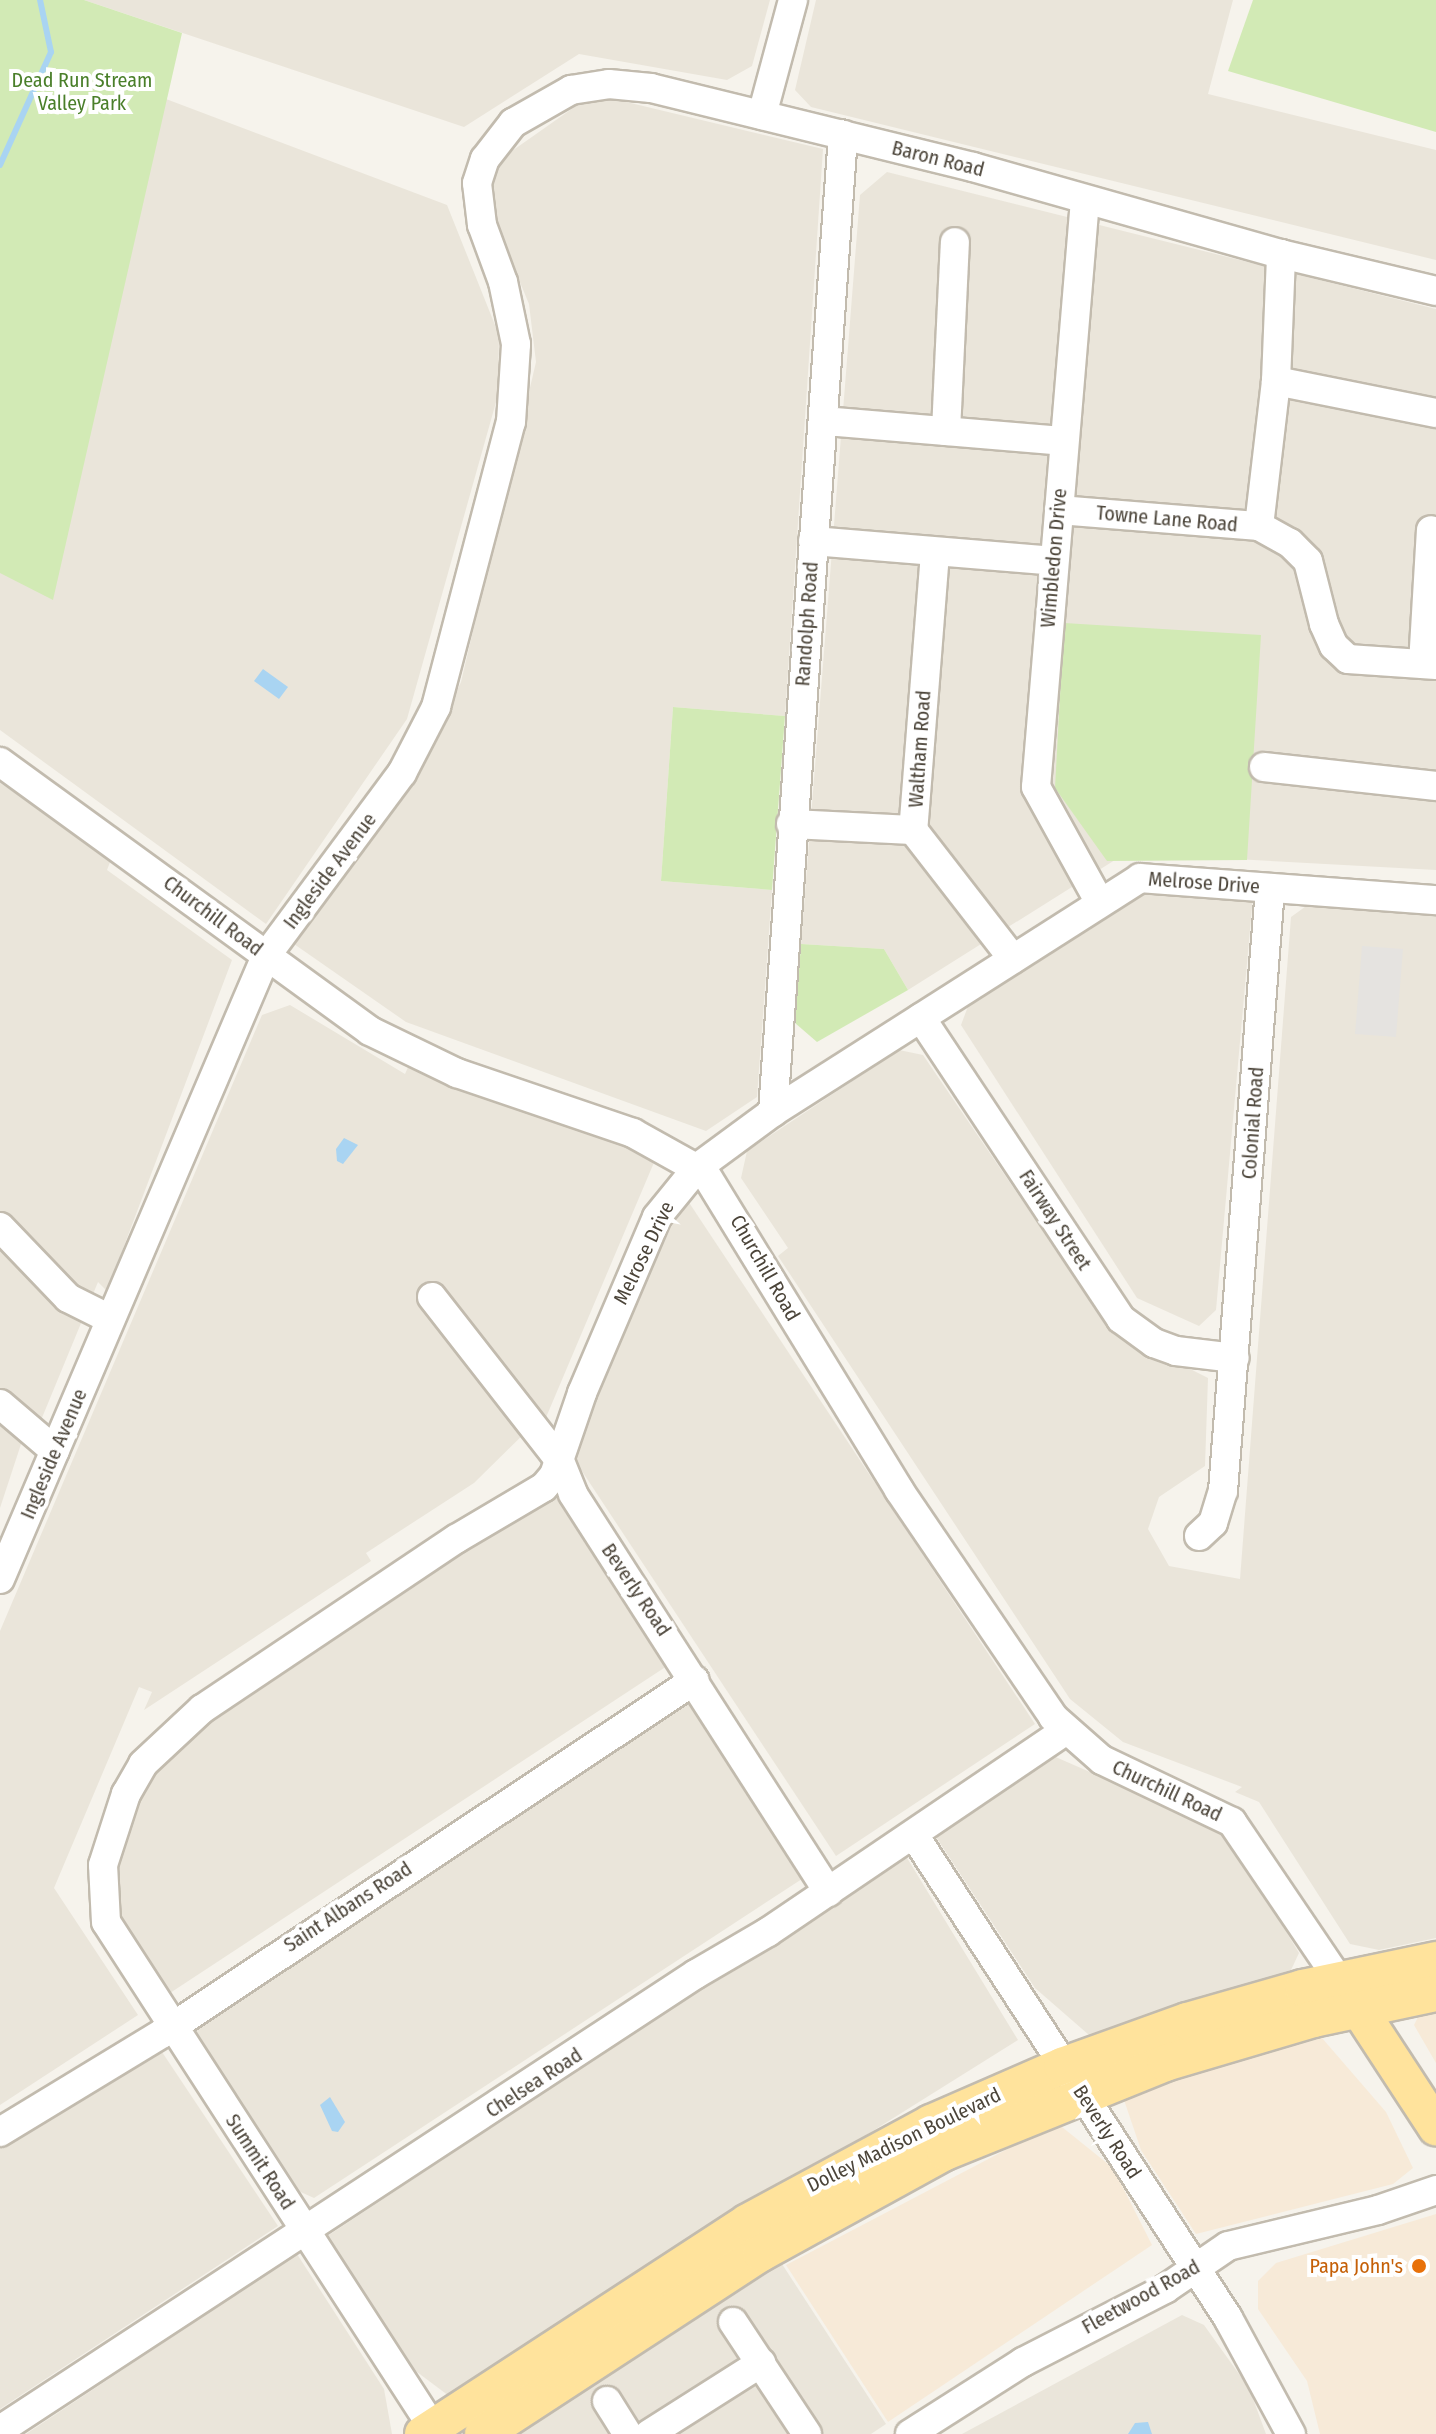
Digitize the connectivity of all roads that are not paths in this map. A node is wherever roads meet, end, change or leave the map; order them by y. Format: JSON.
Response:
{"nodes":[{"id":1,"x":793,"y":0,"type":"edge"},
{"id":2,"x":762,"y":115,"type":"junction"},
{"id":3,"x":843,"y":135,"type":"junction"},
{"id":4,"x":477,"y":183,"type":"joint"},
{"id":5,"x":1085,"y":200,"type":"junction"},
{"id":6,"x":955,"y":242,"type":"dead end"},
{"id":7,"x":1281,"y":254,"type":"junction"},
{"id":8,"x":1436,"y":291,"type":"edge"},
{"id":9,"x":1276,"y":381,"type":"junction"},
{"id":10,"x":1436,"y":413,"type":"edge"},
{"id":11,"x":825,"y":421,"type":"junction"},
{"id":12,"x":946,"y":431,"type":"junction"},
{"id":13,"x":1063,"y":441,"type":"junction"},
{"id":14,"x":1059,"y":510,"type":"junction"},
{"id":15,"x":1259,"y":526,"type":"junction"},
{"id":16,"x":1431,"y":530,"type":"dead end"},
{"id":17,"x":813,"y":541,"type":"junction"},
{"id":18,"x":935,"y":553,"type":"junction"},
{"id":19,"x":1054,"y":561,"type":"junction"},
{"id":20,"x":1429,"y":665,"type":"edge"},
{"id":21,"x":0,"y":762,"type":"edge"},
{"id":22,"x":1264,"y":767,"type":"dead end"},
{"id":23,"x":1436,"y":786,"type":"edge"},
{"id":24,"x":791,"y":824,"type":"junction"},
{"id":25,"x":913,"y":830,"type":"junction"},
{"id":26,"x":1270,"y":888,"type":"junction"},
{"id":27,"x":1436,"y":900,"type":"edge"},
{"id":28,"x":1099,"y":901,"type":"junction"},
{"id":29,"x":266,"y":956,"type":"junction"},
{"id":30,"x":1013,"y":959,"type":"junction"},
{"id":31,"x":921,"y":1018,"type":"junction"},
{"id":32,"x":773,"y":1112,"type":"junction"},
{"id":33,"x":697,"y":1168,"type":"junction"},
{"id":34,"x":0,"y":1227,"type":"edge"},
{"id":35,"x":432,"y":1297,"type":"dead end"},
{"id":36,"x":110,"y":1319,"type":"junction"},
{"id":37,"x":1235,"y":1358,"type":"junction"},
{"id":38,"x":0,"y":1404,"type":"edge"},
{"id":39,"x":55,"y":1451,"type":"junction"},
{"id":40,"x":560,"y":1461,"type":"junction"},
{"id":41,"x":1199,"y":1536,"type":"dead end"},
{"id":42,"x":0,"y":1579,"type":"edge"},
{"id":43,"x":695,"y":1680,"type":"junction"},
{"id":44,"x":1065,"y":1731,"type":"junction"},
{"id":45,"x":914,"y":1835,"type":"junction"},
{"id":46,"x":100,"y":1890,"type":"joint"},
{"id":47,"x":829,"y":1892,"type":"junction"},
{"id":48,"x":1436,"y":1960,"type":"edge"},
{"id":49,"x":1436,"y":1993,"type":"edge"},
{"id":50,"x":1350,"y":1994,"type":"junction"},
{"id":51,"x":170,"y":2024,"type":"junction"},
{"id":52,"x":1072,"y":2080,"type":"junction"},
{"id":53,"x":1436,"y":2127,"type":"edge"},
{"id":54,"x":0,"y":2132,"type":"edge"},
{"id":55,"x":1436,"y":2190,"type":"edge"},
{"id":56,"x":304,"y":2230,"type":"junction"},
{"id":57,"x":1196,"y":2268,"type":"junction"},
{"id":58,"x":733,"y":2322,"type":"dead end"},
{"id":59,"x":761,"y":2363,"type":"junction"},
{"id":60,"x":607,"y":2401,"type":"dead end"},
{"id":61,"x":0,"y":2430,"type":"edge"},
{"id":62,"x":428,"y":2431,"type":"edge"},
{"id":63,"x":483,"y":2434,"type":"edge"},
{"id":64,"x":628,"y":2434,"type":"edge"},
{"id":65,"x":649,"y":2434,"type":"edge"},
{"id":66,"x":807,"y":2434,"type":"edge"},
{"id":67,"x":910,"y":2434,"type":"edge"},
{"id":68,"x":1291,"y":2434,"type":"edge"}],
"edges":[{"from":1,"to":2,"type":"street"},
{"from":2,"to":3,"type":"street","name":"Baron Road"},
{"from":2,"to":4,"type":"street","name":"Baron Road"},
{"from":3,"to":5,"type":"street","name":"Baron Road"},
{"from":3,"to":11,"type":"street","name":"Randolph Road"},
{"from":4,"to":29,"type":"street","name":"Ingleside Avenue"},
{"from":5,"to":7,"type":"street","name":"Baron Road"},
{"from":5,"to":13,"type":"street","name":"Wimbledon Drive"},
{"from":6,"to":12,"type":"street"},
{"from":7,"to":8,"type":"street","name":"Baron Road"},
{"from":7,"to":9,"type":"street"},
{"from":9,"to":10,"type":"street"},
{"from":9,"to":15,"type":"street"},
{"from":11,"to":12,"type":"street"},
{"from":11,"to":17,"type":"street","name":"Randolph Road"},
{"from":12,"to":13,"type":"street"},
{"from":13,"to":14,"type":"street","name":"Wimbledon Drive"},
{"from":14,"to":15,"type":"street","name":"Towne Lane Road"},
{"from":14,"to":19,"type":"street","name":"Wimbledon Drive"},
{"from":15,"to":20,"type":"street","name":"Towne Lane Road"},
{"from":16,"to":20,"type":"street"},
{"from":17,"to":18,"type":"street"},
{"from":17,"to":24,"type":"street","name":"Randolph Road"},
{"from":18,"to":19,"type":"street"},
{"from":18,"to":25,"type":"street","name":"Waltham Road"},
{"from":19,"to":28,"type":"street","name":"Wimbledon Drive"},
{"from":21,"to":29,"type":"street","name":"Churchill Road"},
{"from":22,"to":23,"type":"street"},
{"from":24,"to":25,"type":"street"},
{"from":24,"to":32,"type":"street","name":"Randolph Road"},
{"from":25,"to":30,"type":"street","name":"Waltham Road"},
{"from":26,"to":27,"type":"street","name":"Melrose Drive"},
{"from":26,"to":28,"type":"street","name":"Melrose Drive"},
{"from":26,"to":37,"type":"street","name":"Colonial Road"},
{"from":28,"to":30,"type":"street","name":"Melrose Drive"},
{"from":29,"to":33,"type":"street","name":"Churchill Road"},
{"from":29,"to":36,"type":"street","name":"Ingleside Avenue"},
{"from":30,"to":31,"type":"street","name":"Melrose Drive"},
{"from":31,"to":32,"type":"street","name":"Melrose Drive"},
{"from":31,"to":37,"type":"street","name":"Fairway Street"},
{"from":32,"to":33,"type":"street","name":"Melrose Drive"},
{"from":33,"to":40,"type":"street","name":"Melrose Drive"},
{"from":33,"to":44,"type":"street","name":"Churchill Road"},
{"from":34,"to":36,"type":"street"},
{"from":35,"to":40,"type":"street","name":"Beverly Road"},
{"from":36,"to":39,"type":"street","name":"Ingleside Avenue"},
{"from":37,"to":41,"type":"street","name":"Colonial Road"},
{"from":38,"to":39,"type":"street"},
{"from":39,"to":42,"type":"street","name":"Ingleside Avenue"},
{"from":40,"to":43,"type":"street","name":"Beverly Road"},
{"from":40,"to":46,"type":"street","name":"Melrose Drive"},
{"from":43,"to":47,"type":"street","name":"Beverly Road"},
{"from":43,"to":51,"type":"street","name":"Saint Albans Road"},
{"from":44,"to":45,"type":"street","name":"Chelsea Road"},
{"from":44,"to":50,"type":"street","name":"Churchill Road"},
{"from":45,"to":47,"type":"street","name":"Chelsea Road"},
{"from":45,"to":52,"type":"street","name":"Beverly Road"},
{"from":46,"to":51,"type":"street","name":"Summit Road"},
{"from":47,"to":56,"type":"street","name":"Chelsea Road"},
{"from":48,"to":50,"type":"main road","name":"Dolley Madison Boulevard"},
{"from":49,"to":50,"type":"main road","name":"Dolley Madison Boulevard"},
{"from":50,"to":52,"type":"main road","name":"Dolley Madison Boulevard"},
{"from":50,"to":53,"type":"main road"},
{"from":51,"to":54,"type":"street","name":"Saint Albans Road"},
{"from":51,"to":56,"type":"street","name":"Summit Road"},
{"from":52,"to":57,"type":"street","name":"Beverly Road"},
{"from":52,"to":62,"type":"main road","name":"Dolley Madison Boulevard"},
{"from":52,"to":63,"type":"main road","name":"Dolley Madison Boulevard"},
{"from":55,"to":57,"type":"street","name":"Fleetwood Road"},
{"from":56,"to":61,"type":"street","name":"Chelsea Road"},
{"from":56,"to":62,"type":"street","name":"Summit Road"},
{"from":57,"to":67,"type":"street","name":"Fleetwood Road"},
{"from":57,"to":68,"type":"street","name":"Beverly Road"},
{"from":58,"to":59,"type":"street"},
{"from":59,"to":65,"type":"street"},
{"from":59,"to":66,"type":"street"},
{"from":60,"to":64,"type":"street"}]}
